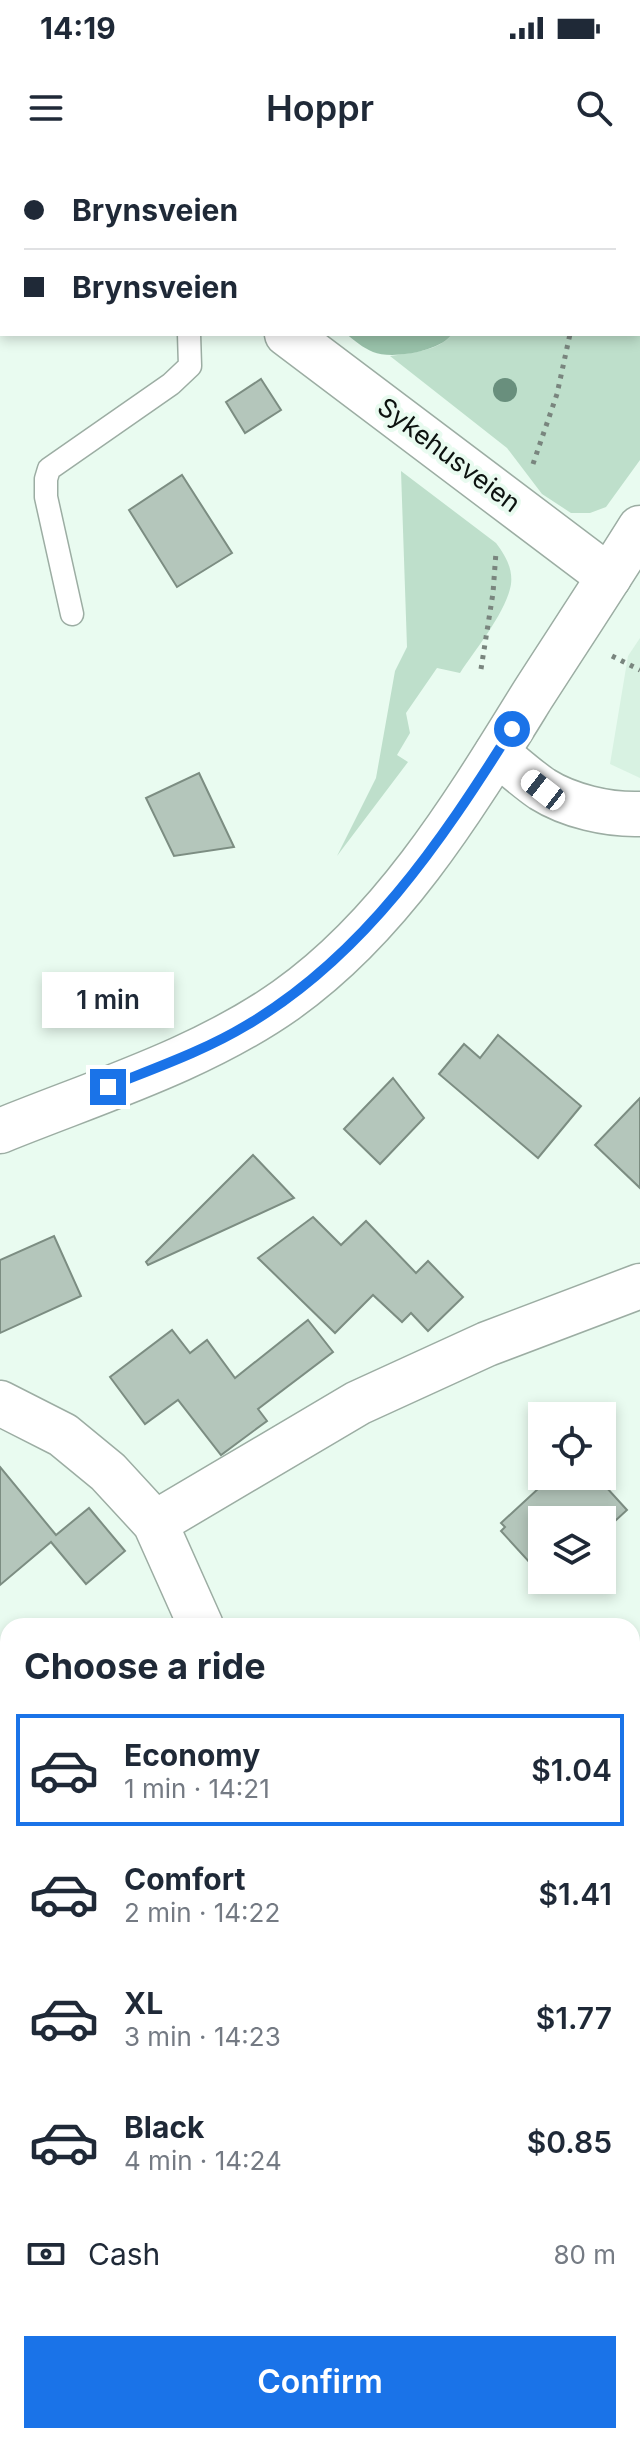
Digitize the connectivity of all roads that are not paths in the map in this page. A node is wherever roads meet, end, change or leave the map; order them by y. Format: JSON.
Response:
{"nodes":[{"id":1,"x":189,"y":336,"type":"edge"},
{"id":2,"x":290,"y":336,"type":"edge"},
{"id":3,"x":640,"y":528,"type":"edge"},
{"id":4,"x":609,"y":577,"type":"junction"},
{"id":5,"x":72,"y":614,"type":"dead end"},
{"id":6,"x":497,"y":753,"type":"junction"},
{"id":7,"x":640,"y":814,"type":"edge"},
{"id":8,"x":0,"y":1131,"type":"edge"},
{"id":9,"x":640,"y":1286,"type":"edge"},
{"id":10,"x":0,"y":1403,"type":"edge"},
{"id":11,"x":155,"y":1523,"type":"junction"},
{"id":12,"x":197,"y":1618,"type":"edge"}],
"edges":[{"from":1,"to":5,"type":"lane"},
{"from":2,"to":4,"type":"street","name":"Sykehusveien"},
{"from":3,"to":4,"type":"street"},
{"from":4,"to":6,"type":"street"},
{"from":6,"to":7,"type":"street"},
{"from":6,"to":8,"type":"street"},
{"from":9,"to":11,"type":"street"},
{"from":10,"to":11,"type":"street"},
{"from":11,"to":12,"type":"street"}]}
